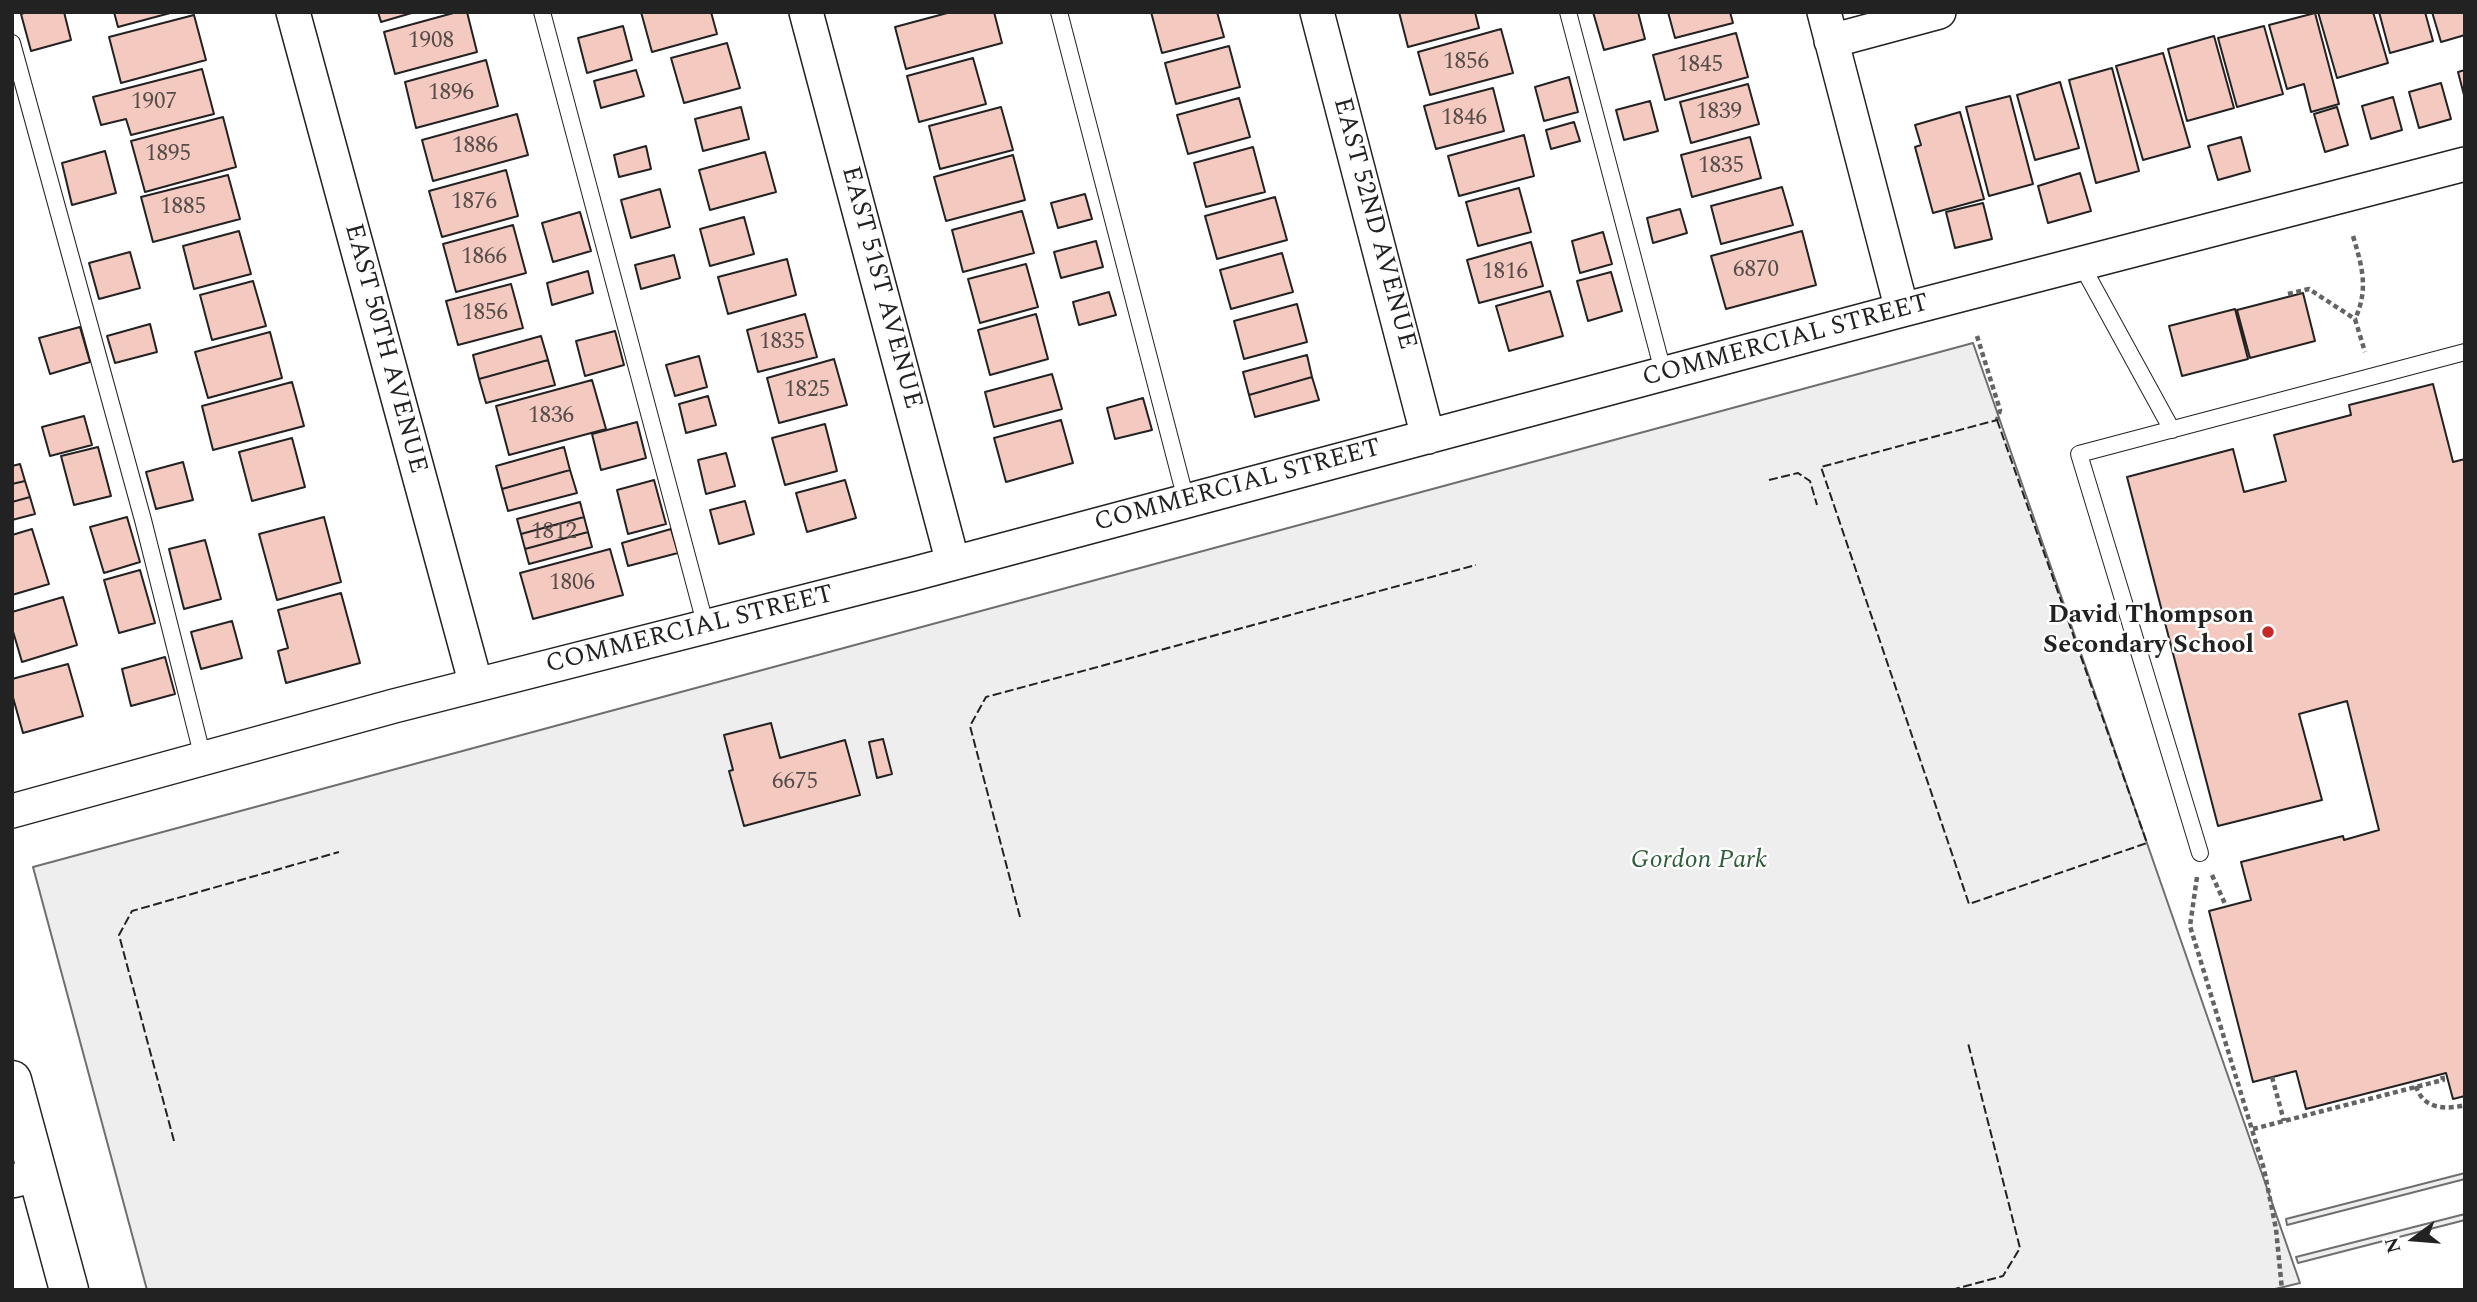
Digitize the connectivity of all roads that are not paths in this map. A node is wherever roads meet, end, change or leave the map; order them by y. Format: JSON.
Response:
{"nodes":[{"id":1,"x":292,"y":12,"type":"edge"},
{"id":2,"x":542,"y":12,"type":"edge"},
{"id":3,"x":806,"y":12,"type":"edge"},
{"id":4,"x":1059,"y":12,"type":"edge"},
{"id":5,"x":1317,"y":12,"type":"edge"},
{"id":6,"x":1568,"y":12,"type":"edge"},
{"id":7,"x":1939,"y":12,"type":"edge"},
{"id":8,"x":1827,"y":27,"type":"edge"},
{"id":9,"x":12,"y":43,"type":"edge"},
{"id":10,"x":2465,"y":164,"type":"edge"},
{"id":11,"x":2081,"y":264,"type":"junction"},
{"id":12,"x":1902,"y":310,"type":"junction"},
{"id":13,"x":2465,"y":352,"type":"edge"},
{"id":14,"x":1664,"y":374,"type":"junction"},
{"id":15,"x":2172,"y":429,"type":"junction"},
{"id":16,"x":1428,"y":437,"type":"junction"},
{"id":17,"x":1186,"y":500,"type":"junction"},
{"id":18,"x":953,"y":563,"type":"junction"},
{"id":19,"x":706,"y":627,"type":"junction"},
{"id":20,"x":476,"y":685,"type":"junction"},
{"id":21,"x":203,"y":758,"type":"junction"},
{"id":22,"x":12,"y":811,"type":"edge"},
{"id":23,"x":2200,"y":853,"type":"road end"},
{"id":24,"x":12,"y":1080,"type":"edge"},
{"id":25,"x":25,"y":1178,"type":"edge"},
{"id":26,"x":69,"y":1290,"type":"edge"}],
"edges":[{"from":1,"to":20,"type":"street","name":"EAST 50TH AVENUE"},
{"from":2,"to":19,"type":"lane"},
{"from":3,"to":18,"type":"street","name":"EAST 51ST AVENUE"},
{"from":4,"to":17,"type":"lane"},
{"from":5,"to":16,"type":"street","name":"EAST 52ND AVENUE"},
{"from":6,"to":14,"type":"lane"},
{"from":7,"to":8,"type":"street"},
{"from":8,"to":12,"type":"street"},
{"from":9,"to":21,"type":"lane"},
{"from":10,"to":11,"type":"street","name":"COMMERCIAL STREET"},
{"from":11,"to":12,"type":"street","name":"COMMERCIAL STREET"},
{"from":11,"to":15,"type":"lane"},
{"from":12,"to":14,"type":"street","name":"COMMERCIAL STREET"},
{"from":13,"to":15,"type":"lane"},
{"from":14,"to":16,"type":"street","name":"COMMERCIAL STREET"},
{"from":15,"to":23,"type":"lane"},
{"from":16,"to":17,"type":"street","name":"COMMERCIAL STREET"},
{"from":17,"to":18,"type":"street","name":"COMMERCIAL STREET"},
{"from":18,"to":19,"type":"street","name":"COMMERCIAL STREET"},
{"from":19,"to":20,"type":"street","name":"COMMERCIAL STREET"},
{"from":20,"to":21,"type":"street","name":"COMMERCIAL STREET"},
{"from":21,"to":22,"type":"street","name":"COMMERCIAL STREET"},
{"from":24,"to":25,"type":"street"},
{"from":25,"to":26,"type":"street"}]}
